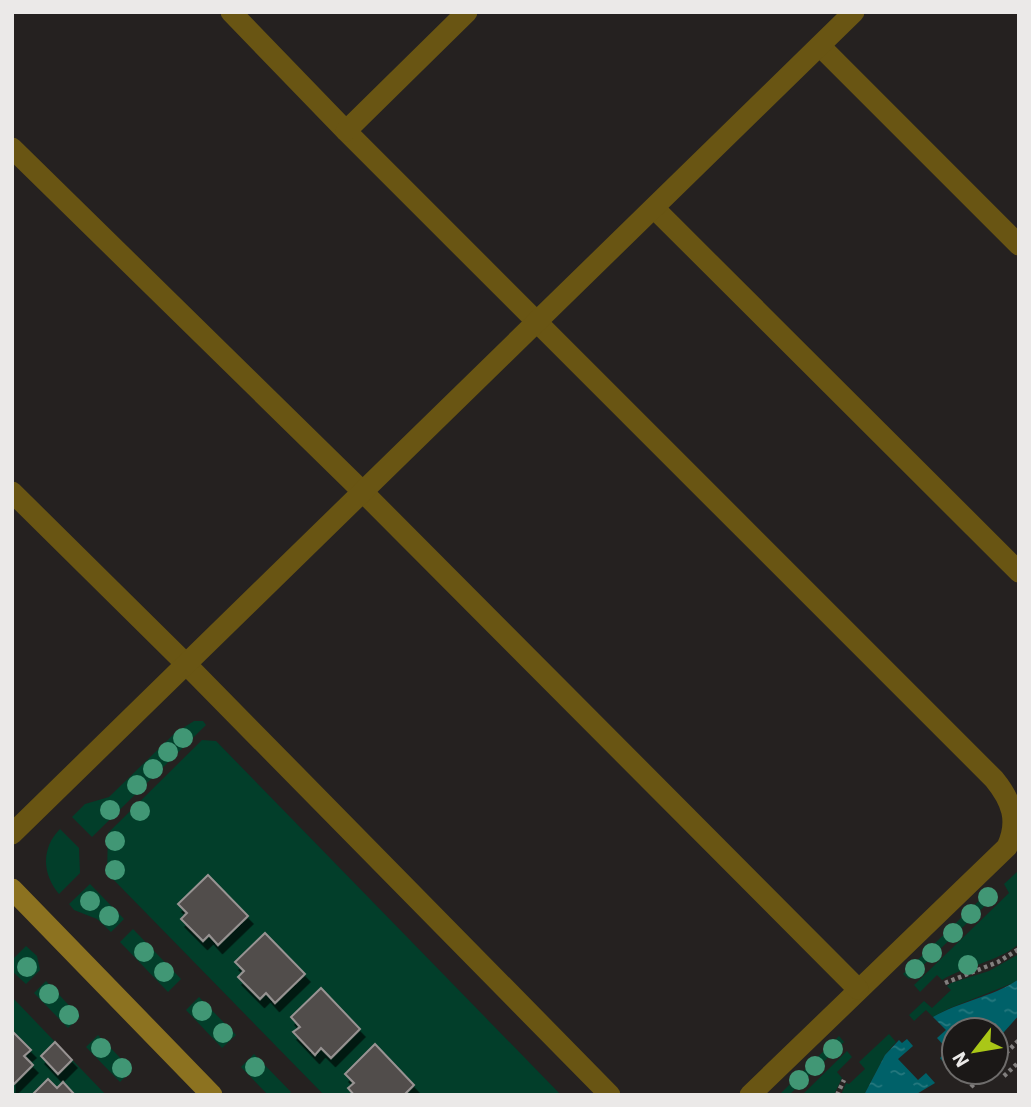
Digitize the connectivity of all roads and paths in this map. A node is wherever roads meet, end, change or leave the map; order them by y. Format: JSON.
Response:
{"nodes":[{"id":1,"x":231,"y":12,"type":"edge"},
{"id":2,"x":467,"y":12,"type":"edge"},
{"id":3,"x":854,"y":12,"type":"edge"},
{"id":4,"x":820,"y":46,"type":"junction"},
{"id":5,"x":346,"y":131,"type":"junction"},
{"id":6,"x":12,"y":148,"type":"edge"},
{"id":7,"x":654,"y":208,"type":"junction"},
{"id":8,"x":1019,"y":245,"type":"edge"},
{"id":9,"x":537,"y":321,"type":"junction"},
{"id":10,"x":12,"y":492,"type":"edge"},
{"id":11,"x":363,"y":492,"type":"junction"},
{"id":12,"x":1019,"y":572,"type":"edge"},
{"id":13,"x":186,"y":664,"type":"junction"},
{"id":14,"x":12,"y":834,"type":"edge"},
{"id":15,"x":12,"y":889,"type":"edge"},
{"id":16,"x":1019,"y":948,"type":"edge"},
{"id":17,"x":945,"y":983,"type":"dead end"},
{"id":18,"x":858,"y":989,"type":"junction"},
{"id":19,"x":844,"y":1080,"type":"dead end"},
{"id":20,"x":212,"y":1095,"type":"edge"},
{"id":21,"x":610,"y":1095,"type":"edge"},
{"id":22,"x":750,"y":1095,"type":"edge"},
{"id":23,"x":838,"y":1095,"type":"edge"}],
"edges":[{"from":1,"to":5,"type":"street"},
{"from":2,"to":5,"type":"street"},
{"from":3,"to":4,"type":"street"},
{"from":4,"to":7,"type":"street"},
{"from":4,"to":8,"type":"street"},
{"from":5,"to":9,"type":"street"},
{"from":6,"to":11,"type":"street"},
{"from":7,"to":9,"type":"street"},
{"from":7,"to":12,"type":"street"},
{"from":9,"to":11,"type":"street"},
{"from":9,"to":18,"type":"street"},
{"from":10,"to":13,"type":"street"},
{"from":11,"to":13,"type":"street"},
{"from":11,"to":18,"type":"street"},
{"from":13,"to":14,"type":"street"},
{"from":13,"to":21,"type":"street"},
{"from":15,"to":20,"type":"street"},
{"from":16,"to":17,"type":"path"},
{"from":18,"to":22,"type":"street"},
{"from":19,"to":23,"type":"path"}]}
